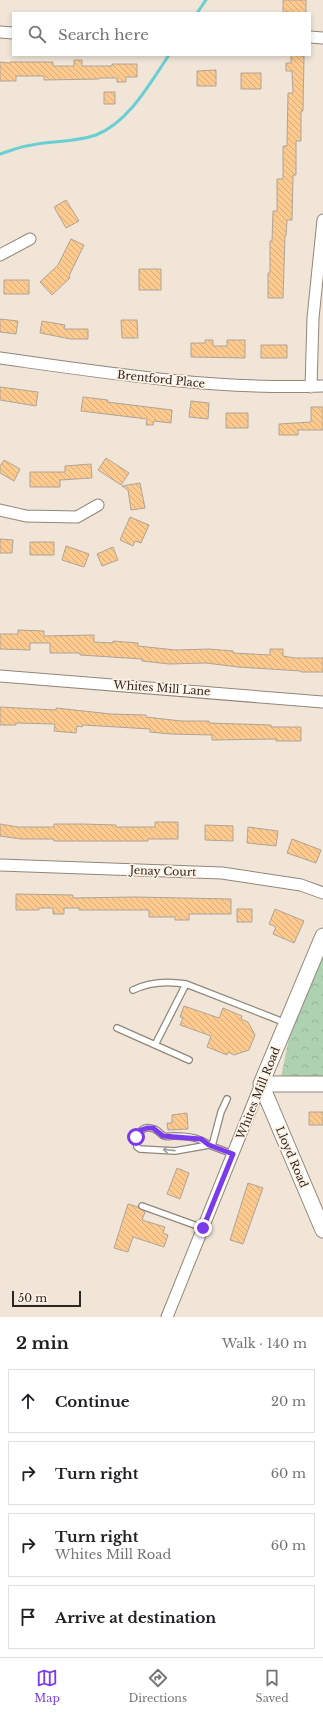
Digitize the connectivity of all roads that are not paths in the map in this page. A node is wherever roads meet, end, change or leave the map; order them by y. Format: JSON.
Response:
{"nodes":[{"id":1,"x":0,"y":32,"type":"edge"},
{"id":2,"x":12,"y":33,"type":"edge"},
{"id":3,"x":311,"y":37,"type":"edge"},
{"id":4,"x":323,"y":38,"type":"edge"},
{"id":5,"x":323,"y":220,"type":"edge"},
{"id":6,"x":30,"y":239,"type":"dead end"},
{"id":7,"x":0,"y":255,"type":"edge"},
{"id":8,"x":0,"y":358,"type":"edge"},
{"id":9,"x":323,"y":386,"type":"edge"},
{"id":10,"x":311,"y":387,"type":"junction"},
{"id":11,"x":98,"y":505,"type":"dead end"},
{"id":12,"x":0,"y":510,"type":"edge"},
{"id":13,"x":0,"y":676,"type":"edge"},
{"id":14,"x":323,"y":702,"type":"edge"},
{"id":15,"x":0,"y":866,"type":"edge"},
{"id":16,"x":323,"y":893,"type":"edge"},
{"id":17,"x":323,"y":936,"type":"edge"},
{"id":18,"x":186,"y":984,"type":"junction"},
{"id":19,"x":133,"y":990,"type":"dead end"},
{"id":20,"x":286,"y":1023,"type":"junction"},
{"id":21,"x":117,"y":1028,"type":"dead end"},
{"id":22,"x":155,"y":1045,"type":"junction"},
{"id":23,"x":189,"y":1060,"type":"dead end"},
{"id":24,"x":261,"y":1084,"type":"junction"},
{"id":25,"x":323,"y":1084,"type":"edge"},
{"id":26,"x":227,"y":1099,"type":"dead end"},
{"id":27,"x":211,"y":1146,"type":"junction"},
{"id":28,"x":233,"y":1154,"type":"junction"},
{"id":29,"x":142,"y":1206,"type":"dead end"},
{"id":30,"x":203,"y":1228,"type":"junction"},
{"id":31,"x":323,"y":1230,"type":"edge"},
{"id":32,"x":167,"y":1317,"type":"edge"}],
"edges":[{"from":1,"to":2,"type":"street"},
{"from":3,"to":4,"type":"street"},
{"from":5,"to":10,"type":"street"},
{"from":6,"to":7,"type":"street"},
{"from":8,"to":10,"type":"street","name":"Brentford Place"},
{"from":9,"to":10,"type":"street","name":"Brentford Place"},
{"from":11,"to":12,"type":"street"},
{"from":13,"to":14,"type":"street","name":"Whites Mill Lane"},
{"from":15,"to":16,"type":"street","name":"Jenay Court"},
{"from":17,"to":20,"type":"street","name":"Whites Mill Road"},
{"from":18,"to":19,"type":"lane"},
{"from":18,"to":20,"type":"lane"},
{"from":18,"to":22,"type":"lane"},
{"from":20,"to":24,"type":"street","name":"Whites Mill Road"},
{"from":21,"to":22,"type":"lane"},
{"from":22,"to":23,"type":"lane"},
{"from":24,"to":25,"type":"street"},
{"from":24,"to":28,"type":"street","name":"Whites Mill Road"},
{"from":24,"to":31,"type":"street","name":"Lloyd Road"},
{"from":26,"to":27,"type":"lane"},
{"from":27,"to":27,"type":"lane","one_way":true},
{"from":27,"to":28,"type":"lane"},
{"from":28,"to":30,"type":"street","name":"Whites Mill Road"},
{"from":29,"to":30,"type":"lane"},
{"from":30,"to":32,"type":"street","name":"Whites Mill Road"}]}
